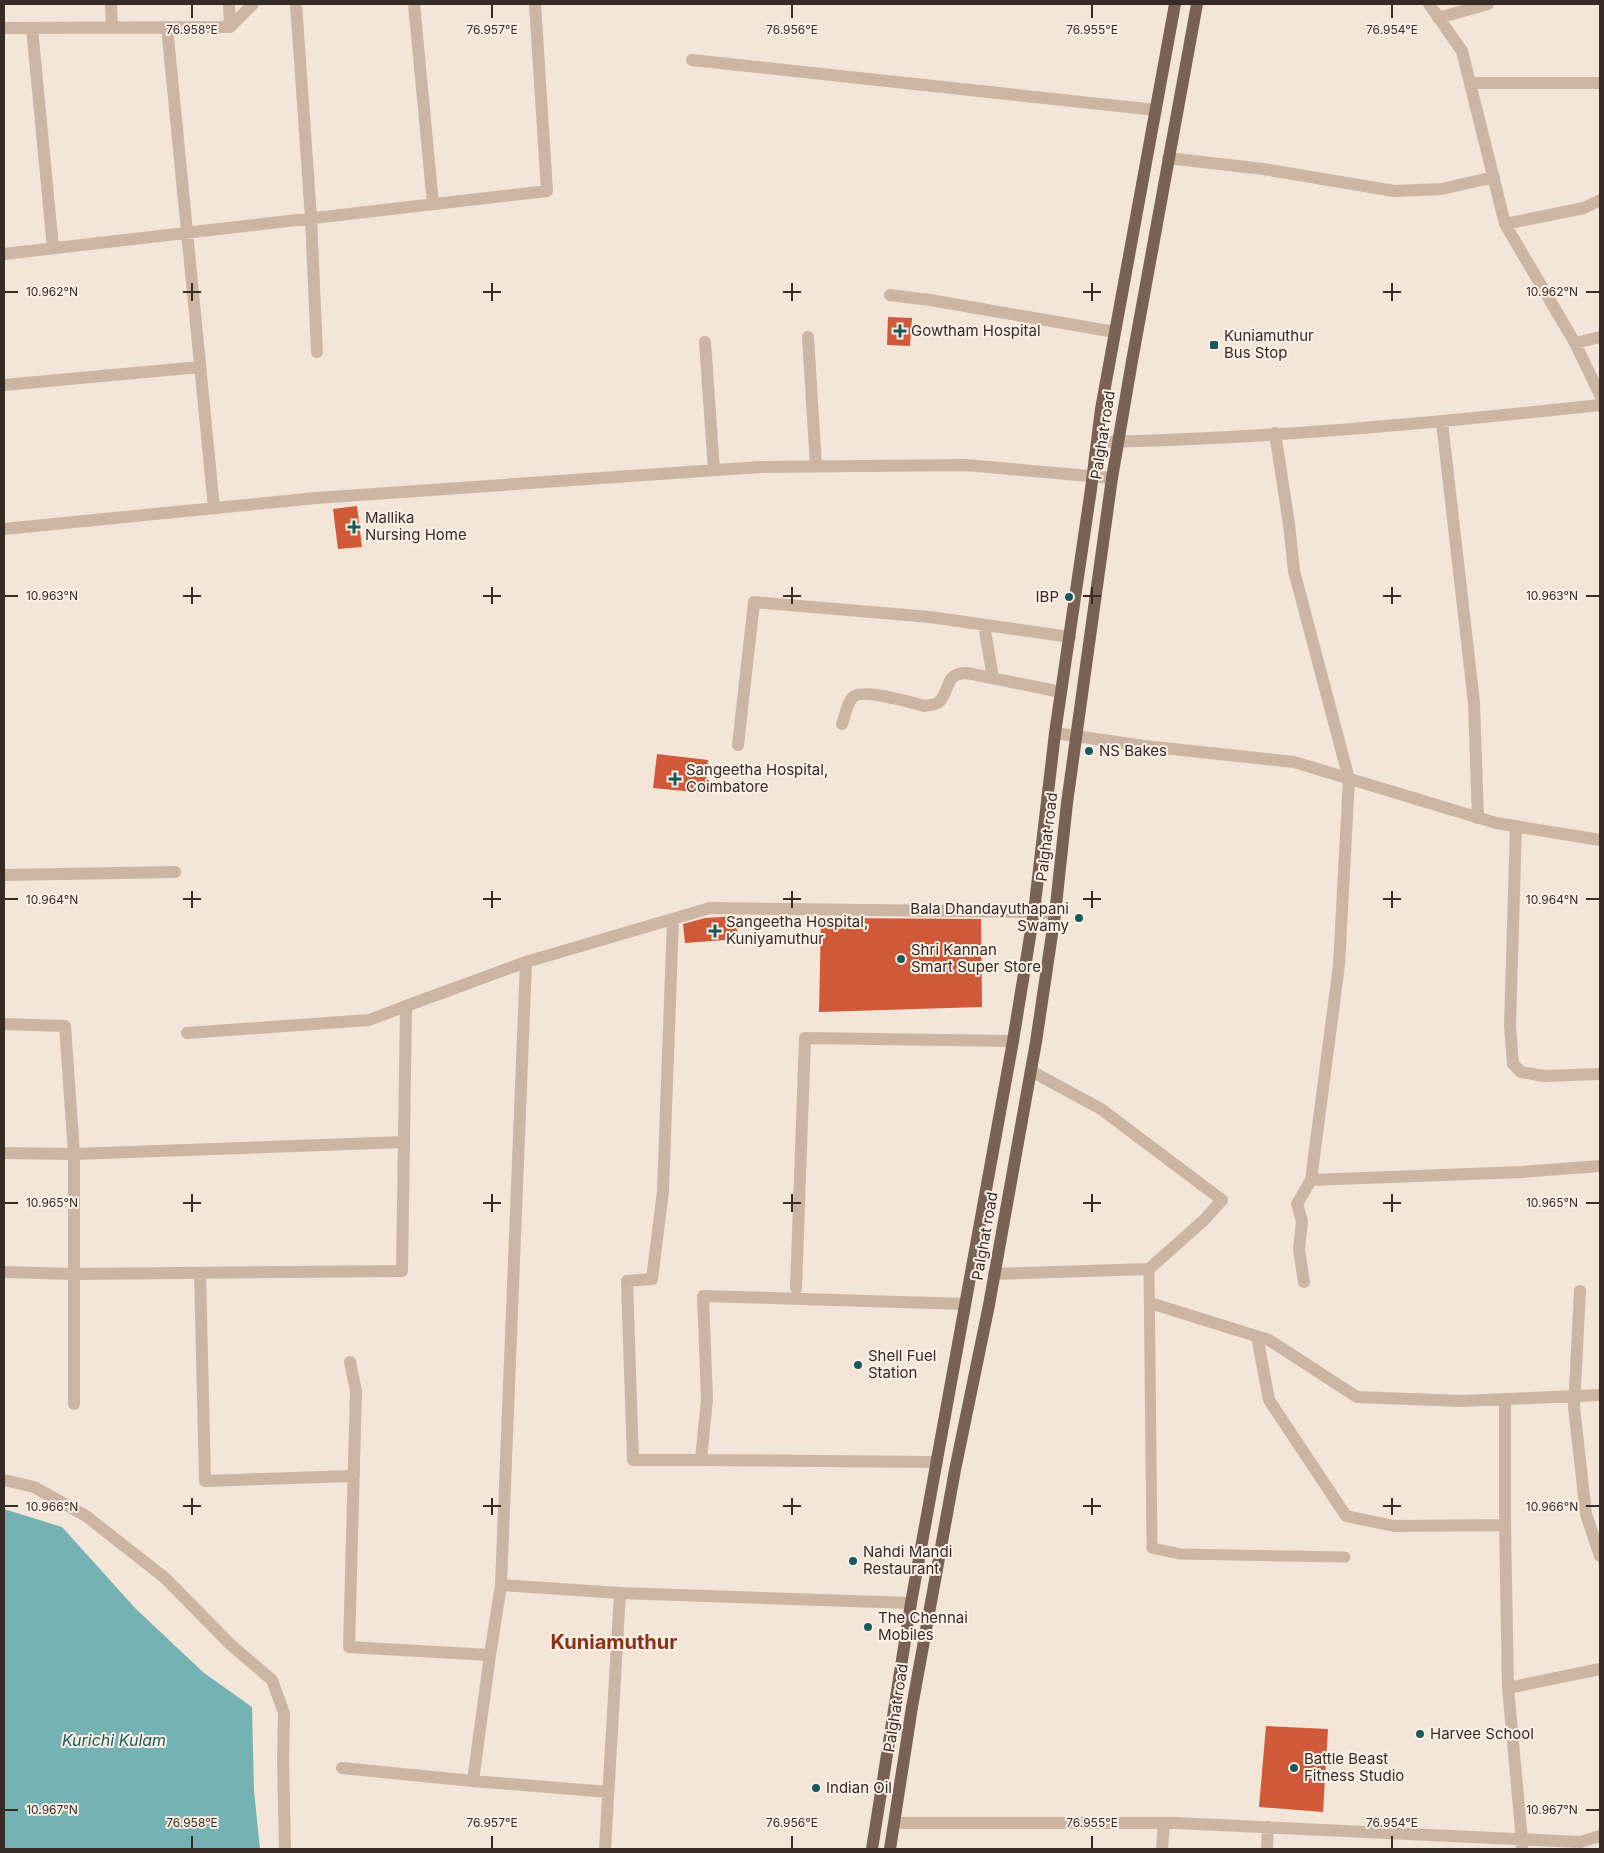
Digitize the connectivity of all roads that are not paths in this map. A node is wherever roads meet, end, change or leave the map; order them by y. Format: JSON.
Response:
{"nodes":[{"id":1,"x":111,"y":4,"type":"edge"},
{"id":2,"x":230,"y":4,"type":"edge"},
{"id":3,"x":253,"y":4,"type":"edge"},
{"id":4,"x":296,"y":4,"type":"edge"},
{"id":5,"x":414,"y":4,"type":"edge"},
{"id":6,"x":535,"y":4,"type":"edge"},
{"id":7,"x":1175,"y":4,"type":"edge"},
{"id":8,"x":1197,"y":4,"type":"edge"},
{"id":9,"x":1430,"y":4,"type":"edge"},
{"id":10,"x":1488,"y":4,"type":"edge"},
{"id":11,"x":1438,"y":18,"type":"junction"},
{"id":12,"x":112,"y":27,"type":"junction"},
{"id":13,"x":167,"y":27,"type":"junction"},
{"id":14,"x":230,"y":27,"type":"junction"},
{"id":15,"x":4,"y":28,"type":"edge"},
{"id":16,"x":32,"y":28,"type":"junction"},
{"id":17,"x":692,"y":60,"type":"dead end"},
{"id":18,"x":1470,"y":83,"type":"junction"},
{"id":19,"x":1600,"y":83,"type":"edge"},
{"id":20,"x":1156,"y":110,"type":"junction"},
{"id":21,"x":1168,"y":158,"type":"junction"},
{"id":22,"x":1494,"y":177,"type":"junction"},
{"id":23,"x":1600,"y":200,"type":"edge"},
{"id":24,"x":433,"y":204,"type":"junction"},
{"id":25,"x":310,"y":218,"type":"junction"},
{"id":26,"x":1505,"y":224,"type":"junction"},
{"id":27,"x":187,"y":233,"type":"junction"},
{"id":28,"x":52,"y":248,"type":"junction"},
{"id":29,"x":4,"y":254,"type":"edge"},
{"id":30,"x":890,"y":295,"type":"dead end"},
{"id":31,"x":1115,"y":332,"type":"junction"},
{"id":32,"x":808,"y":337,"type":"dead end"},
{"id":33,"x":1600,"y":337,"type":"edge"},
{"id":34,"x":705,"y":342,"type":"dead end"},
{"id":35,"x":1575,"y":342,"type":"junction"},
{"id":36,"x":317,"y":352,"type":"dead end"},
{"id":37,"x":200,"y":367,"type":"junction"},
{"id":38,"x":4,"y":385,"type":"edge"},
{"id":39,"x":1600,"y":394,"type":"edge"},
{"id":40,"x":1600,"y":405,"type":"edge"},
{"id":41,"x":1442,"y":422,"type":"junction"},
{"id":42,"x":1275,"y":433,"type":"junction"},
{"id":43,"x":1097,"y":442,"type":"junction"},
{"id":44,"x":1118,"y":442,"type":"junction"},
{"id":45,"x":816,"y":466,"type":"junction"},
{"id":46,"x":714,"y":470,"type":"junction"},
{"id":47,"x":1092,"y":476,"type":"junction"},
{"id":48,"x":1112,"y":478,"type":"junction"},
{"id":49,"x":214,"y":508,"type":"junction"},
{"id":50,"x":4,"y":529,"type":"edge"},
{"id":51,"x":984,"y":624,"type":"junction"},
{"id":52,"x":1070,"y":637,"type":"junction"},
{"id":53,"x":993,"y":678,"type":"junction"},
{"id":54,"x":1061,"y":692,"type":"junction"},
{"id":55,"x":842,"y":724,"type":"dead end"},
{"id":56,"x":1055,"y":733,"type":"junction"},
{"id":57,"x":1077,"y":737,"type":"junction"},
{"id":58,"x":738,"y":745,"type":"dead end"},
{"id":59,"x":1349,"y":779,"type":"junction"},
{"id":60,"x":1478,"y":818,"type":"junction"},
{"id":61,"x":1516,"y":826,"type":"junction"},
{"id":62,"x":1600,"y":840,"type":"edge"},
{"id":63,"x":175,"y":872,"type":"dead end"},
{"id":64,"x":4,"y":875,"type":"edge"},
{"id":65,"x":1034,"y":912,"type":"junction"},
{"id":66,"x":1055,"y":914,"type":"junction"},
{"id":67,"x":673,"y":919,"type":"junction"},
{"id":68,"x":526,"y":962,"type":"junction"},
{"id":69,"x":406,"y":1006,"type":"junction"},
{"id":70,"x":4,"y":1024,"type":"edge"},
{"id":71,"x":187,"y":1033,"type":"dead end"},
{"id":72,"x":1013,"y":1041,"type":"junction"},
{"id":73,"x":1031,"y":1071,"type":"junction"},
{"id":74,"x":1600,"y":1074,"type":"edge"},
{"id":75,"x":404,"y":1142,"type":"junction"},
{"id":76,"x":4,"y":1153,"type":"edge"},
{"id":77,"x":74,"y":1154,"type":"junction"},
{"id":78,"x":1600,"y":1166,"type":"edge"},
{"id":79,"x":1311,"y":1180,"type":"junction"},
{"id":80,"x":1149,"y":1269,"type":"junction"},
{"id":81,"x":4,"y":1272,"type":"edge"},
{"id":82,"x":200,"y":1273,"type":"junction"},
{"id":83,"x":74,"y":1274,"type":"junction"},
{"id":84,"x":994,"y":1274,"type":"junction"},
{"id":85,"x":1304,"y":1282,"type":"dead end"},
{"id":86,"x":796,"y":1288,"type":"dead end"},
{"id":87,"x":1580,"y":1291,"type":"dead end"},
{"id":88,"x":1150,"y":1303,"type":"junction"},
{"id":89,"x":965,"y":1304,"type":"junction"},
{"id":90,"x":1257,"y":1336,"type":"junction"},
{"id":91,"x":350,"y":1362,"type":"dead end"},
{"id":92,"x":1575,"y":1395,"type":"junction"},
{"id":93,"x":1600,"y":1395,"type":"edge"},
{"id":94,"x":1505,"y":1399,"type":"junction"},
{"id":95,"x":74,"y":1404,"type":"dead end"},
{"id":96,"x":701,"y":1460,"type":"junction"},
{"id":97,"x":937,"y":1462,"type":"junction"},
{"id":98,"x":354,"y":1476,"type":"junction"},
{"id":99,"x":4,"y":1480,"type":"edge"},
{"id":100,"x":1505,"y":1525,"type":"junction"},
{"id":101,"x":1345,"y":1556,"type":"dead end"},
{"id":102,"x":1600,"y":1556,"type":"edge"},
{"id":103,"x":501,"y":1585,"type":"junction"},
{"id":104,"x":620,"y":1593,"type":"junction"},
{"id":105,"x":911,"y":1603,"type":"junction"},
{"id":106,"x":490,"y":1655,"type":"junction"},
{"id":107,"x":1600,"y":1669,"type":"edge"},
{"id":108,"x":1508,"y":1688,"type":"junction"},
{"id":109,"x":342,"y":1768,"type":"dead end"},
{"id":110,"x":473,"y":1781,"type":"junction"},
{"id":111,"x":608,"y":1792,"type":"junction"},
{"id":112,"x":895,"y":1823,"type":"junction"},
{"id":113,"x":1164,"y":1823,"type":"junction"},
{"id":114,"x":1268,"y":1827,"type":"junction"},
{"id":115,"x":1600,"y":1836,"type":"edge"},
{"id":116,"x":1522,"y":1844,"type":"edge"},
{"id":117,"x":285,"y":1849,"type":"edge"},
{"id":118,"x":605,"y":1849,"type":"edge"},
{"id":119,"x":872,"y":1849,"type":"edge"},
{"id":120,"x":890,"y":1849,"type":"edge"},
{"id":121,"x":1162,"y":1849,"type":"edge"},
{"id":122,"x":1267,"y":1849,"type":"edge"}],
"edges":[{"from":1,"to":12,"type":"street"},
{"from":2,"to":14,"type":"street"},
{"from":3,"to":14,"type":"street"},
{"from":4,"to":25,"type":"street"},
{"from":5,"to":24,"type":"street"},
{"from":6,"to":24,"type":"street"},
{"from":7,"to":20,"type":"main road","name":"Palghat road"},
{"from":8,"to":21,"type":"main road","name":"Palghat road"},
{"from":9,"to":11,"type":"street"},
{"from":10,"to":11,"type":"street"},
{"from":11,"to":18,"type":"street"},
{"from":12,"to":13,"type":"street"},
{"from":12,"to":16,"type":"street"},
{"from":13,"to":14,"type":"street"},
{"from":13,"to":27,"type":"street"},
{"from":15,"to":16,"type":"street"},
{"from":16,"to":28,"type":"street"},
{"from":17,"to":20,"type":"street"},
{"from":18,"to":19,"type":"street"},
{"from":18,"to":22,"type":"street"},
{"from":20,"to":31,"type":"main road","name":"Palghat road"},
{"from":21,"to":22,"type":"street"},
{"from":21,"to":44,"type":"main road","name":"Palghat road"},
{"from":22,"to":26,"type":"street"},
{"from":23,"to":26,"type":"street"},
{"from":24,"to":25,"type":"street"},
{"from":25,"to":27,"type":"street"},
{"from":25,"to":36,"type":"street"},
{"from":26,"to":35,"type":"street"},
{"from":27,"to":28,"type":"street"},
{"from":27,"to":37,"type":"street"},
{"from":28,"to":29,"type":"street"},
{"from":30,"to":31,"type":"street"},
{"from":31,"to":43,"type":"main road","name":"Palghat road"},
{"from":32,"to":45,"type":"street"},
{"from":33,"to":35,"type":"street"},
{"from":34,"to":46,"type":"street"},
{"from":35,"to":39,"type":"street"},
{"from":37,"to":38,"type":"street"},
{"from":37,"to":49,"type":"street"},
{"from":40,"to":41,"type":"street"},
{"from":41,"to":42,"type":"street"},
{"from":41,"to":60,"type":"street"},
{"from":42,"to":44,"type":"street"},
{"from":42,"to":59,"type":"street"},
{"from":43,"to":44,"type":"street"},
{"from":43,"to":47,"type":"main road","name":"Palghat road"},
{"from":44,"to":48,"type":"main road","name":"Palghat road"},
{"from":45,"to":46,"type":"street"},
{"from":45,"to":47,"type":"street"},
{"from":46,"to":49,"type":"street"},
{"from":47,"to":48,"type":"street"},
{"from":47,"to":52,"type":"main road","name":"Palghat road"},
{"from":48,"to":57,"type":"main road","name":"Palghat road"},
{"from":49,"to":50,"type":"street"},
{"from":51,"to":52,"type":"street"},
{"from":51,"to":53,"type":"street"},
{"from":51,"to":58,"type":"street"},
{"from":52,"to":54,"type":"main road","name":"Palghat road"},
{"from":53,"to":54,"type":"street"},
{"from":53,"to":55,"type":"street"},
{"from":54,"to":56,"type":"main road","name":"Palghat road"},
{"from":56,"to":57,"type":"street"},
{"from":56,"to":65,"type":"main road","name":"Palghat road"},
{"from":57,"to":59,"type":"street"},
{"from":57,"to":66,"type":"main road","name":"Palghat road"},
{"from":59,"to":60,"type":"street"},
{"from":59,"to":79,"type":"street"},
{"from":60,"to":61,"type":"street"},
{"from":61,"to":62,"type":"street"},
{"from":61,"to":74,"type":"street"},
{"from":63,"to":64,"type":"street"},
{"from":65,"to":66,"type":"street"},
{"from":65,"to":67,"type":"street"},
{"from":65,"to":72,"type":"main road","name":"Palghat road"},
{"from":66,"to":73,"type":"main road","name":"Palghat road"},
{"from":67,"to":68,"type":"street"},
{"from":67,"to":96,"type":"street"},
{"from":68,"to":69,"type":"street"},
{"from":68,"to":103,"type":"street"},
{"from":69,"to":71,"type":"street"},
{"from":69,"to":75,"type":"street"},
{"from":70,"to":77,"type":"street"},
{"from":72,"to":86,"type":"street"},
{"from":72,"to":89,"type":"main road","name":"Palghat road"},
{"from":73,"to":80,"type":"street"},
{"from":73,"to":84,"type":"main road","name":"Palghat road"},
{"from":75,"to":77,"type":"street"},
{"from":75,"to":82,"type":"street"},
{"from":76,"to":77,"type":"street"},
{"from":77,"to":83,"type":"street"},
{"from":78,"to":79,"type":"street"},
{"from":79,"to":85,"type":"street"},
{"from":80,"to":84,"type":"street"},
{"from":80,"to":88,"type":"lane"},
{"from":81,"to":83,"type":"street"},
{"from":82,"to":83,"type":"street"},
{"from":82,"to":98,"type":"street"},
{"from":83,"to":95,"type":"street"},
{"from":84,"to":112,"type":"main road","name":"Palghat road"},
{"from":87,"to":92,"type":"street"},
{"from":88,"to":90,"type":"street"},
{"from":88,"to":101,"type":"lane"},
{"from":89,"to":96,"type":"street"},
{"from":89,"to":97,"type":"main road","name":"Palghat road"},
{"from":90,"to":94,"type":"street"},
{"from":90,"to":100,"type":"street"},
{"from":91,"to":98,"type":"street"},
{"from":92,"to":93,"type":"street"},
{"from":92,"to":94,"type":"street"},
{"from":92,"to":102,"type":"street"},
{"from":94,"to":100,"type":"street"},
{"from":96,"to":97,"type":"street"},
{"from":97,"to":105,"type":"main road","name":"Palghat road"},
{"from":98,"to":106,"type":"street"},
{"from":99,"to":117,"type":"street"},
{"from":100,"to":108,"type":"street"},
{"from":103,"to":104,"type":"street"},
{"from":103,"to":106,"type":"street"},
{"from":104,"to":105,"type":"street"},
{"from":104,"to":111,"type":"street"},
{"from":105,"to":119,"type":"main road","name":"Palghat road"},
{"from":106,"to":110,"type":"street"},
{"from":107,"to":108,"type":"street"},
{"from":108,"to":116,"type":"street"},
{"from":109,"to":110,"type":"street"},
{"from":110,"to":111,"type":"street"},
{"from":111,"to":118,"type":"street"},
{"from":112,"to":113,"type":"street"},
{"from":112,"to":120,"type":"main road","name":"Palghat road"},
{"from":113,"to":114,"type":"street"},
{"from":113,"to":121,"type":"street"},
{"from":114,"to":116,"type":"street"},
{"from":114,"to":122,"type":"street"},
{"from":115,"to":116,"type":"street"}]}
